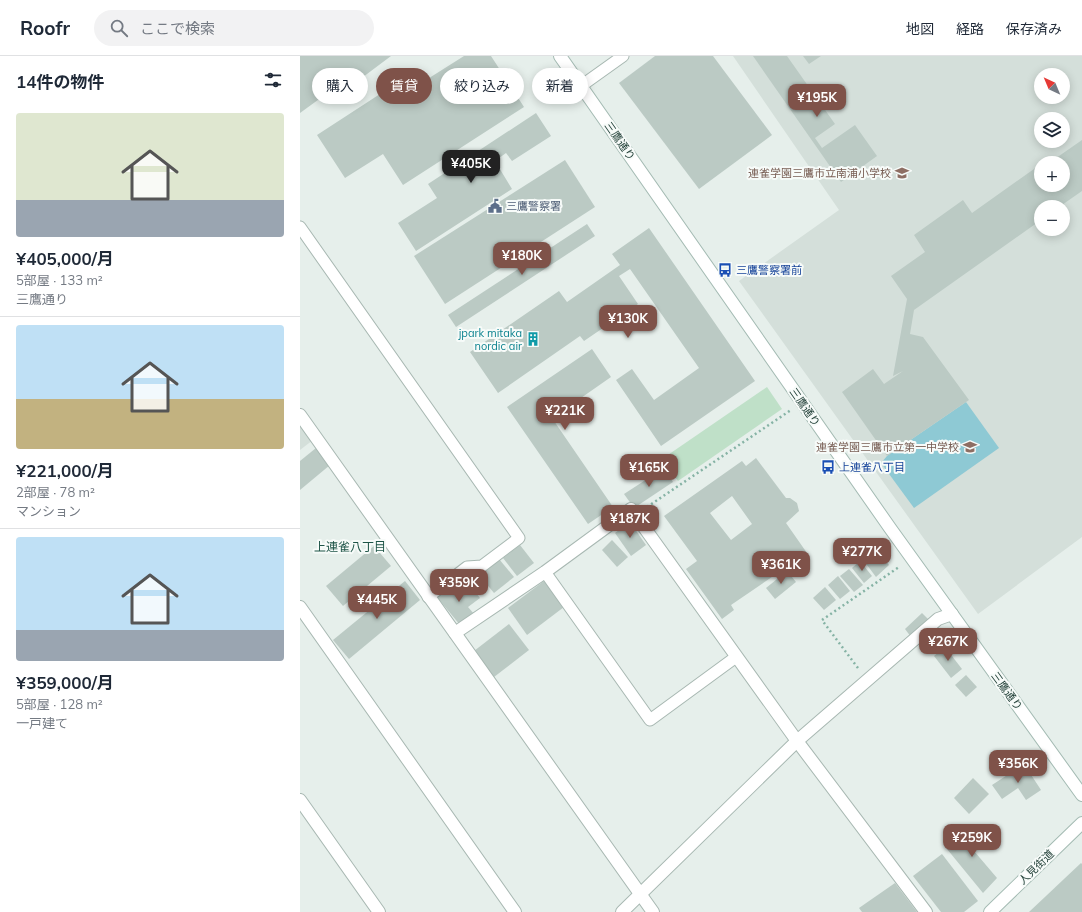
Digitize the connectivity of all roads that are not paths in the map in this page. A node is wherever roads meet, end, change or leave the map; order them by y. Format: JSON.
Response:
{"nodes":[{"id":1,"x":560,"y":56,"type":"edge"},
{"id":2,"x":623,"y":56,"type":"edge"},
{"id":3,"x":568,"y":68,"type":"edge"},
{"id":4,"x":588,"y":81,"type":"edge"},
{"id":5,"x":588,"y":96,"type":"edge"},
{"id":6,"x":300,"y":227,"type":"edge"},
{"id":7,"x":300,"y":416,"type":"edge"},
{"id":8,"x":545,"y":572,"type":"junction"},
{"id":9,"x":428,"y":597,"type":"junction"},
{"id":10,"x":300,"y":607,"type":"edge"},
{"id":11,"x":952,"y":614,"type":"junction"},
{"id":12,"x":455,"y":633,"type":"junction"},
{"id":13,"x":736,"y":657,"type":"junction"},
{"id":14,"x":797,"y":741,"type":"junction"},
{"id":15,"x":1082,"y":795,"type":"edge"},
{"id":16,"x":300,"y":800,"type":"edge"},
{"id":17,"x":1082,"y":822,"type":"edge"},
{"id":18,"x":640,"y":895,"type":"junction"},
{"id":19,"x":379,"y":912,"type":"edge"},
{"id":20,"x":515,"y":912,"type":"edge"},
{"id":21,"x":622,"y":912,"type":"edge"},
{"id":22,"x":653,"y":912,"type":"edge"},
{"id":23,"x":926,"y":912,"type":"edge"},
{"id":24,"x":990,"y":912,"type":"edge"}],
"edges":[{"from":1,"to":3,"type":"street","name":"三鷹通り"},
{"from":2,"to":4,"type":"lane"},
{"from":5,"to":11,"type":"street","name":"三鷹通り"},
{"from":6,"to":9,"type":"lane"},
{"from":7,"to":9,"type":"street"},
{"from":8,"to":12,"type":"street"},
{"from":8,"to":13,"type":"lane"},
{"from":8,"to":13,"type":"street"},
{"from":9,"to":12,"type":"street"},
{"from":10,"to":20,"type":"street"},
{"from":11,"to":14,"type":"street"},
{"from":11,"to":15,"type":"street","name":"三鷹通り"},
{"from":12,"to":18,"type":"street"},
{"from":13,"to":14,"type":"street"},
{"from":14,"to":18,"type":"street"},
{"from":14,"to":23,"type":"street"},
{"from":16,"to":19,"type":"street"},
{"from":17,"to":24,"type":"street","name":"人見街道"},
{"from":18,"to":21,"type":"street"},
{"from":18,"to":22,"type":"street"}]}
